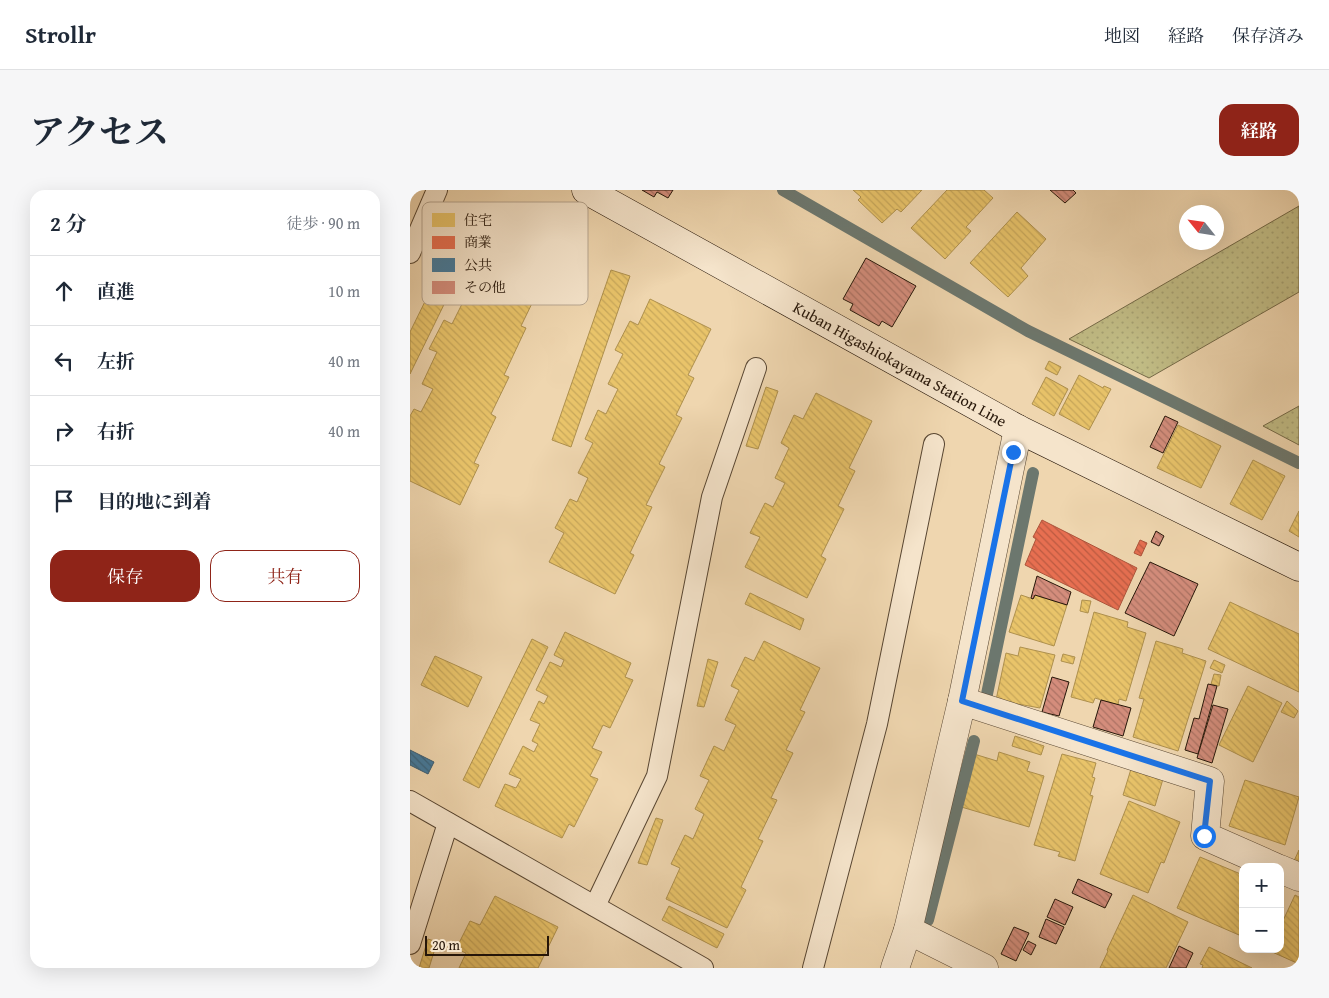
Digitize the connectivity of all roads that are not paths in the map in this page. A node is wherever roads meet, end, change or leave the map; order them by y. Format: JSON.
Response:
{"nodes":[{"id":1,"x":437,"y":190,"type":"edge"},
{"id":2,"x":586,"y":190,"type":"edge"},
{"id":3,"x":432,"y":202,"type":"edge"},
{"id":4,"x":422,"y":225,"type":"edge"},
{"id":5,"x":410,"y":253,"type":"edge"},
{"id":6,"x":756,"y":368,"type":"dead end"},
{"id":7,"x":1018,"y":429,"type":"junction"},
{"id":8,"x":934,"y":444,"type":"dead end"},
{"id":9,"x":1299,"y":568,"type":"edge"},
{"id":10,"x":962,"y":701,"type":"junction"},
{"id":11,"x":410,"y":801,"type":"edge"},
{"id":12,"x":448,"y":823,"type":"junction"},
{"id":13,"x":1266,"y":863,"type":"edge"},
{"id":14,"x":1284,"y":871,"type":"edge"},
{"id":15,"x":1299,"y":877,"type":"edge"},
{"id":16,"x":595,"y":906,"type":"junction"},
{"id":17,"x":908,"y":930,"type":"junction"},
{"id":18,"x":410,"y":944,"type":"edge"},
{"id":19,"x":703,"y":968,"type":"edge"},
{"id":20,"x":813,"y":968,"type":"edge"},
{"id":21,"x":895,"y":968,"type":"edge"},
{"id":22,"x":984,"y":968,"type":"edge"}],
"edges":[{"from":1,"to":3,"type":"lane"},
{"from":2,"to":7,"type":"street","name":"Kuban Higashiokayama Station Line"},
{"from":4,"to":5,"type":"lane"},
{"from":6,"to":16,"type":"lane"},
{"from":7,"to":9,"type":"street","name":"Kuban Higashiokayama Station Line"},
{"from":7,"to":10,"type":"street"},
{"from":8,"to":20,"type":"lane"},
{"from":10,"to":13,"type":"street"},
{"from":10,"to":17,"type":"street"},
{"from":11,"to":12,"type":"lane"},
{"from":12,"to":16,"type":"lane"},
{"from":12,"to":18,"type":"lane"},
{"from":14,"to":15,"type":"street"},
{"from":16,"to":19,"type":"lane"},
{"from":17,"to":21,"type":"street"},
{"from":17,"to":22,"type":"street"}]}
